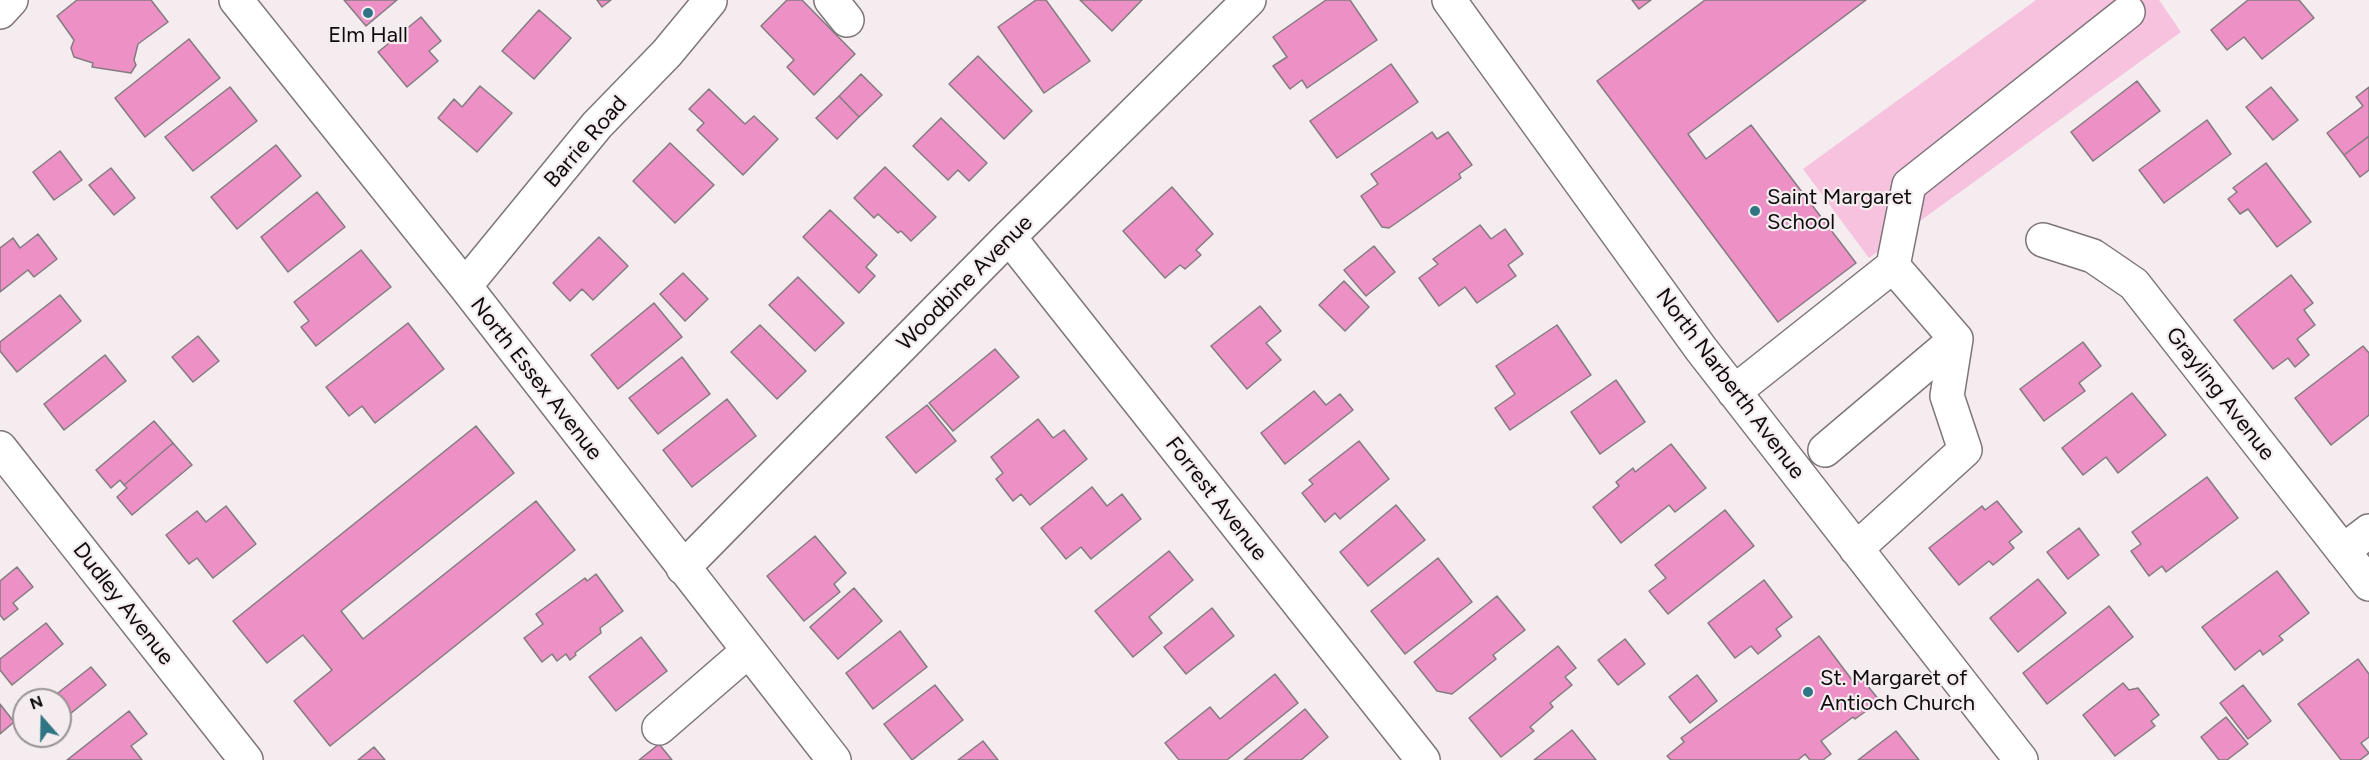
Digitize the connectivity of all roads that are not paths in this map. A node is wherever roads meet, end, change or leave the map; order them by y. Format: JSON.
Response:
{"nodes":[{"id":1,"x":11,"y":0,"type":"edge"},
{"id":2,"x":236,"y":0,"type":"edge"},
{"id":3,"x":1249,"y":0,"type":"edge"},
{"id":4,"x":1449,"y":0,"type":"edge"},
{"id":5,"x":710,"y":1,"type":"edge"},
{"id":6,"x":0,"y":12,"type":"edge"},
{"id":7,"x":2128,"y":12,"type":"dead end"},
{"id":8,"x":1009,"y":237,"type":"junction"},
{"id":9,"x":2043,"y":240,"type":"dead end"},
{"id":10,"x":1893,"y":266,"type":"junction"},
{"id":11,"x":465,"y":286,"type":"junction"},
{"id":12,"x":1956,"y":339,"type":"junction"},
{"id":13,"x":1734,"y":392,"type":"junction"},
{"id":14,"x":0,"y":448,"type":"edge"},
{"id":15,"x":1825,"y":450,"type":"dead end"},
{"id":16,"x":2369,"y":531,"type":"edge"},
{"id":17,"x":1856,"y":549,"type":"junction"},
{"id":18,"x":2343,"y":551,"type":"junction"},
{"id":19,"x":683,"y":568,"type":"junction"},
{"id":20,"x":2369,"y":584,"type":"edge"},
{"id":21,"x":748,"y":651,"type":"junction"},
{"id":22,"x":659,"y":728,"type":"dead end"},
{"id":23,"x":246,"y":760,"type":"edge"},
{"id":24,"x":834,"y":760,"type":"edge"},
{"id":25,"x":1423,"y":760,"type":"edge"},
{"id":26,"x":2021,"y":760,"type":"edge"}],
"edges":[{"from":1,"to":6,"type":"street"},
{"from":2,"to":11,"type":"street","name":"North Essex Avenue"},
{"from":3,"to":8,"type":"street","name":"Woodbine Avenue"},
{"from":4,"to":13,"type":"street","name":"North Narberth Avenue"},
{"from":5,"to":11,"type":"street","name":"Barrie Road"},
{"from":7,"to":10,"type":"street"},
{"from":8,"to":19,"type":"street","name":"Woodbine Avenue"},
{"from":8,"to":25,"type":"street","name":"Forrest Avenue"},
{"from":9,"to":18,"type":"street","name":"Grayling Avenue"},
{"from":10,"to":12,"type":"street"},
{"from":10,"to":13,"type":"street"},
{"from":11,"to":19,"type":"street","name":"North Essex Avenue"},
{"from":12,"to":15,"type":"street"},
{"from":12,"to":17,"type":"street"},
{"from":13,"to":17,"type":"street","name":"North Narberth Avenue"},
{"from":14,"to":23,"type":"street","name":"Dudley Avenue"},
{"from":16,"to":18,"type":"street"},
{"from":17,"to":26,"type":"street","name":"North Narberth Avenue"},
{"from":18,"to":20,"type":"street","name":"Grayling Avenue"},
{"from":19,"to":21,"type":"street","name":"North Essex Avenue"},
{"from":21,"to":22,"type":"street"},
{"from":21,"to":24,"type":"street","name":"North Essex Avenue"}]}
